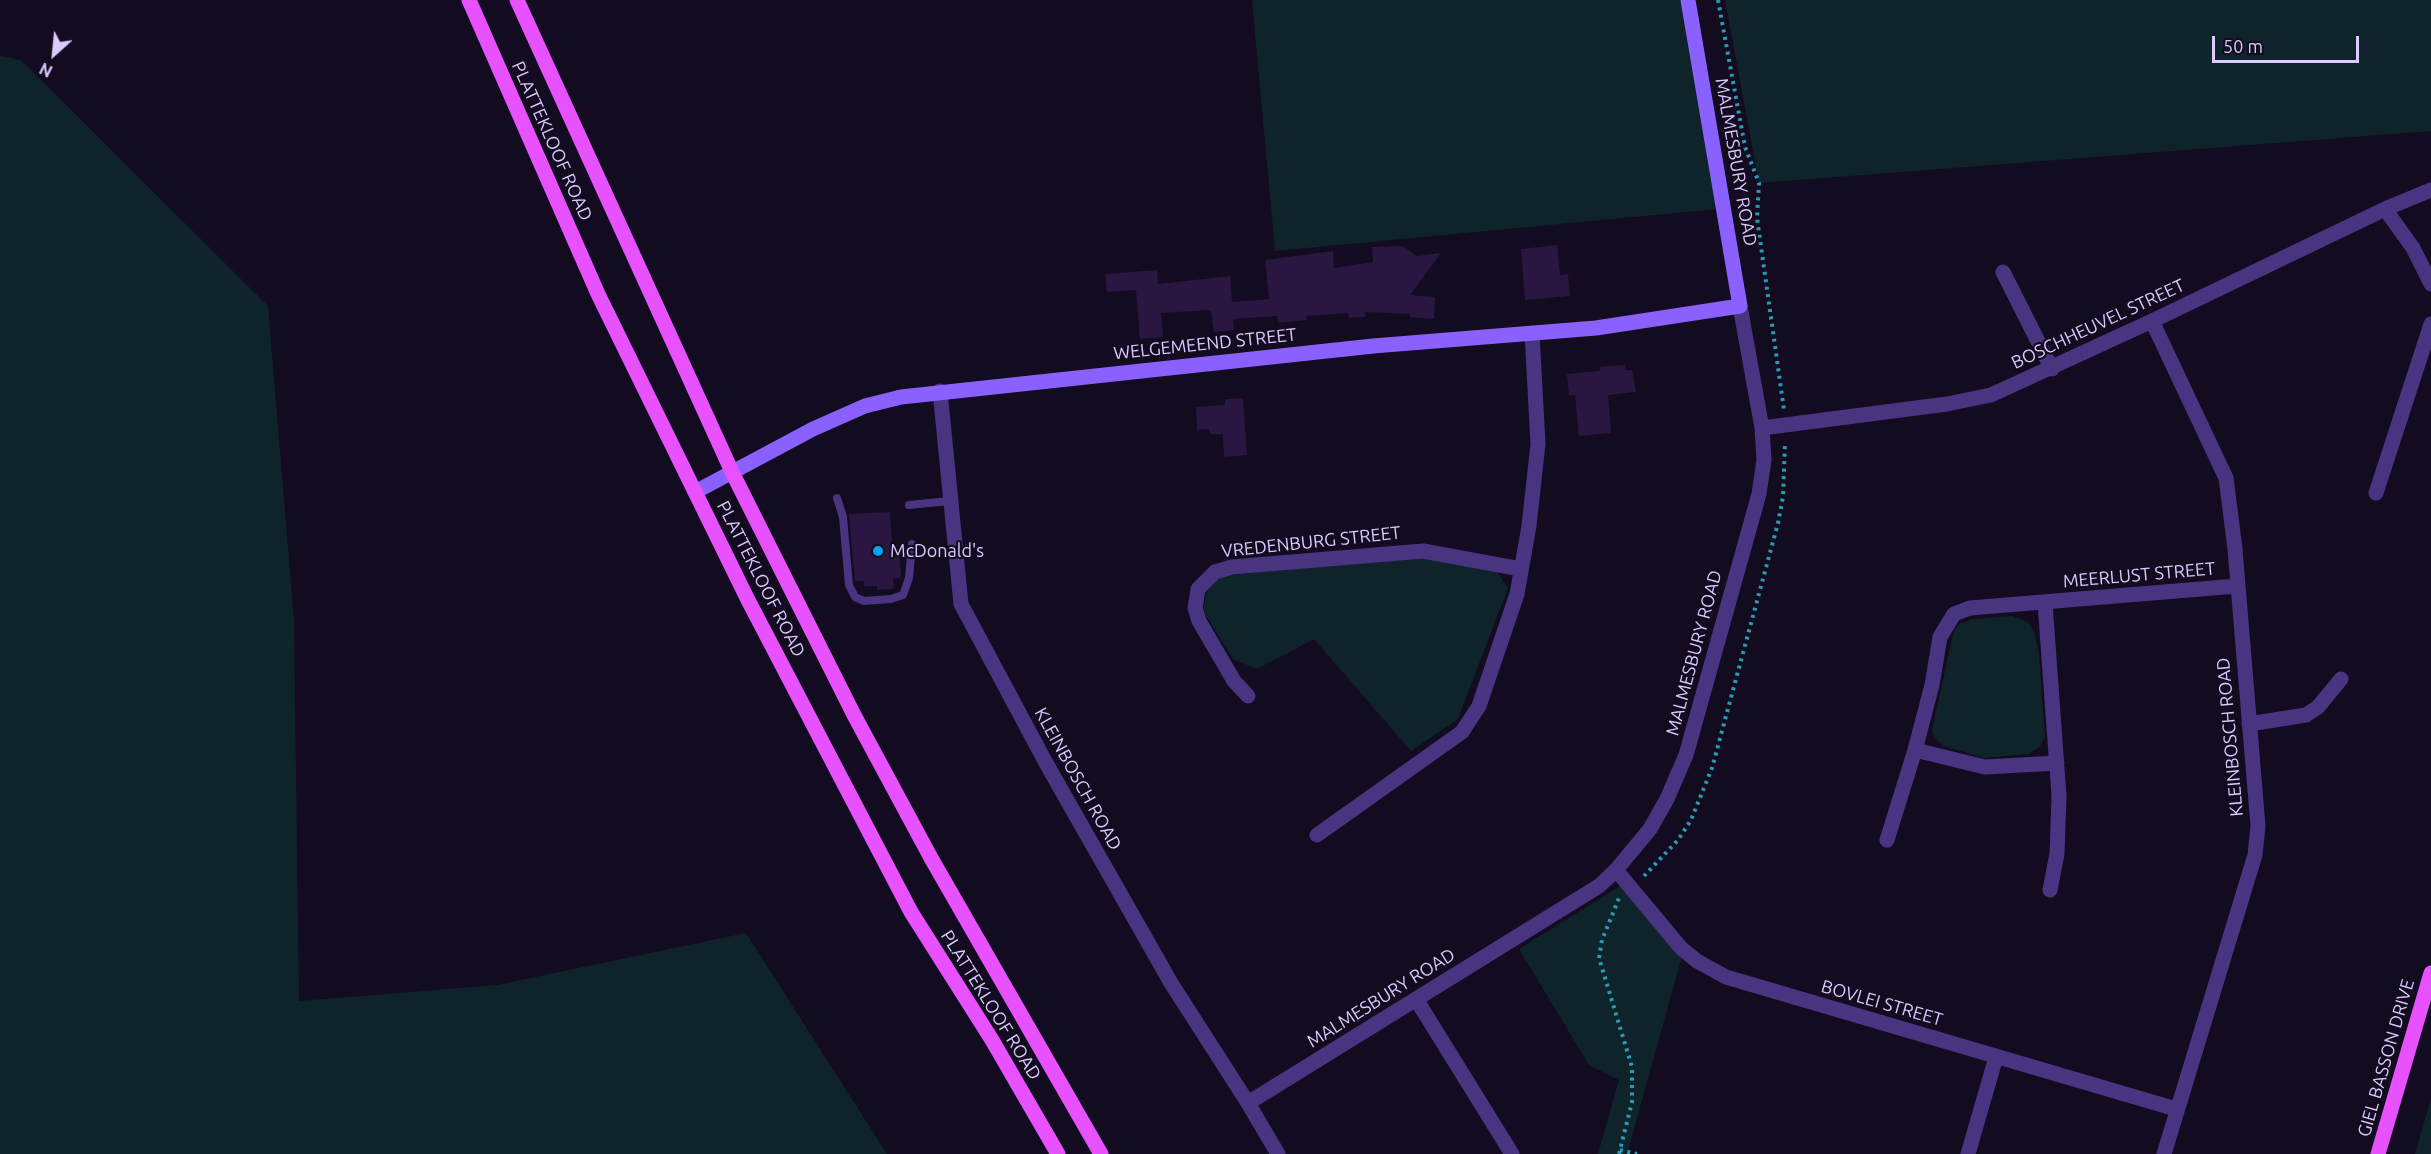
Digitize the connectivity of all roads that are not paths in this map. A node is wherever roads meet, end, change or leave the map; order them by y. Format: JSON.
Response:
{"nodes":[{"id":1,"x":469,"y":0,"type":"edge"},
{"id":2,"x":517,"y":0,"type":"edge"},
{"id":3,"x":1688,"y":0,"type":"edge"},
{"id":4,"x":2431,"y":190,"type":"edge"},
{"id":5,"x":2385,"y":209,"type":"junction"},
{"id":6,"x":2002,"y":272,"type":"dead end"},
{"id":7,"x":2431,"y":284,"type":"edge"},
{"id":8,"x":1740,"y":306,"type":"junction"},
{"id":9,"x":2152,"y":321,"type":"junction"},
{"id":10,"x":2431,"y":324,"type":"edge"},
{"id":11,"x":1532,"y":333,"type":"junction"},
{"id":12,"x":2052,"y":369,"type":"junction"},
{"id":13,"x":940,"y":391,"type":"junction"},
{"id":14,"x":1762,"y":428,"type":"junction"},
{"id":15,"x":733,"y":474,"type":"junction"},
{"id":16,"x":695,"y":492,"type":"junction"},
{"id":17,"x":2376,"y":493,"type":"dead end"},
{"id":18,"x":837,"y":498,"type":"dead end"},
{"id":19,"x":950,"y":501,"type":"junction"},
{"id":20,"x":909,"y":505,"type":"dead end"},
{"id":21,"x":912,"y":544,"type":"dead end"},
{"id":22,"x":1521,"y":569,"type":"junction"},
{"id":23,"x":2237,"y":586,"type":"junction"},
{"id":24,"x":2045,"y":603,"type":"junction"},
{"id":25,"x":2341,"y":679,"type":"dead end"},
{"id":26,"x":1248,"y":696,"type":"dead end"},
{"id":27,"x":2249,"y":724,"type":"junction"},
{"id":28,"x":1915,"y":750,"type":"junction"},
{"id":29,"x":2057,"y":763,"type":"junction"},
{"id":30,"x":1317,"y":835,"type":"dead end"},
{"id":31,"x":1887,"y":840,"type":"dead end"},
{"id":32,"x":1616,"y":870,"type":"junction"},
{"id":33,"x":2050,"y":890,"type":"dead end"},
{"id":34,"x":2431,"y":973,"type":"edge"},
{"id":35,"x":1416,"y":999,"type":"junction"},
{"id":36,"x":1996,"y":1057,"type":"junction"},
{"id":37,"x":1248,"y":1103,"type":"junction"},
{"id":38,"x":2176,"y":1109,"type":"junction"},
{"id":39,"x":1058,"y":1154,"type":"edge"},
{"id":40,"x":1101,"y":1154,"type":"edge"},
{"id":41,"x":1278,"y":1154,"type":"edge"},
{"id":42,"x":1512,"y":1154,"type":"edge"},
{"id":43,"x":1968,"y":1154,"type":"edge"},
{"id":44,"x":2164,"y":1154,"type":"edge"},
{"id":45,"x":2378,"y":1154,"type":"edge"}],
"edges":[{"from":1,"to":16,"type":"main road","name":"PLATTEKLOOF ROAD"},
{"from":2,"to":15,"type":"main road","name":"PLATTEKLOOF ROAD"},
{"from":3,"to":8,"type":"street","name":"MALMESBURY ROAD"},
{"from":4,"to":5,"type":"street","name":"BOSCHHEUVEL STREET"},
{"from":5,"to":7,"type":"street"},
{"from":5,"to":9,"type":"street","name":"BOSCHHEUVEL STREET"},
{"from":6,"to":12,"type":"street"},
{"from":8,"to":11,"type":"street","name":"WELGEMEEND STREET"},
{"from":8,"to":14,"type":"street","name":"MALMESBURY ROAD"},
{"from":9,"to":12,"type":"street","name":"BOSCHHEUVEL STREET"},
{"from":9,"to":23,"type":"street","name":"KLEINBOSCH ROAD"},
{"from":10,"to":17,"type":"street"},
{"from":11,"to":13,"type":"street","name":"WELGEMEEND STREET"},
{"from":11,"to":22,"type":"street"},
{"from":12,"to":14,"type":"street","name":"BOSCHHEUVEL STREET"},
{"from":13,"to":15,"type":"street","name":"WELGEMEEND STREET"},
{"from":13,"to":19,"type":"street","name":"KLEINBOSCH ROAD"},
{"from":14,"to":32,"type":"street","name":"MALMESBURY ROAD"},
{"from":15,"to":16,"type":"street","name":"WELGEMEEND STREET"},
{"from":15,"to":40,"type":"main road","name":"PLATTEKLOOF ROAD"},
{"from":16,"to":39,"type":"main road","name":"PLATTEKLOOF ROAD"},
{"from":18,"to":21,"type":"lane"},
{"from":19,"to":20,"type":"lane"},
{"from":19,"to":37,"type":"street","name":"KLEINBOSCH ROAD"},
{"from":22,"to":26,"type":"street","name":"VREDENBURG STREET"},
{"from":22,"to":30,"type":"street"},
{"from":23,"to":24,"type":"street","name":"MEERLUST STREET"},
{"from":23,"to":27,"type":"street","name":"KLEINBOSCH ROAD"},
{"from":24,"to":28,"type":"street","name":"MEERLUST STREET"},
{"from":24,"to":29,"type":"street","name":"MEERLUST STREET"},
{"from":25,"to":27,"type":"street"},
{"from":27,"to":38,"type":"street","name":"KLEINBOSCH ROAD"},
{"from":28,"to":29,"type":"street"},
{"from":28,"to":31,"type":"street","name":"MEERLUST STREET"},
{"from":29,"to":33,"type":"street","name":"MEERLUST STREET"},
{"from":32,"to":35,"type":"street","name":"MALMESBURY ROAD"},
{"from":32,"to":36,"type":"street","name":"BOVLEI STREET"},
{"from":34,"to":45,"type":"main road","name":"GIEL BASSON DRIVE"},
{"from":35,"to":37,"type":"street","name":"MALMESBURY ROAD"},
{"from":35,"to":42,"type":"street"},
{"from":36,"to":38,"type":"street","name":"BOVLEI STREET"},
{"from":36,"to":43,"type":"street"},
{"from":37,"to":41,"type":"street","name":"KLEINBOSCH ROAD"},
{"from":38,"to":44,"type":"street","name":"KLEINBOSCH ROAD"}]}
